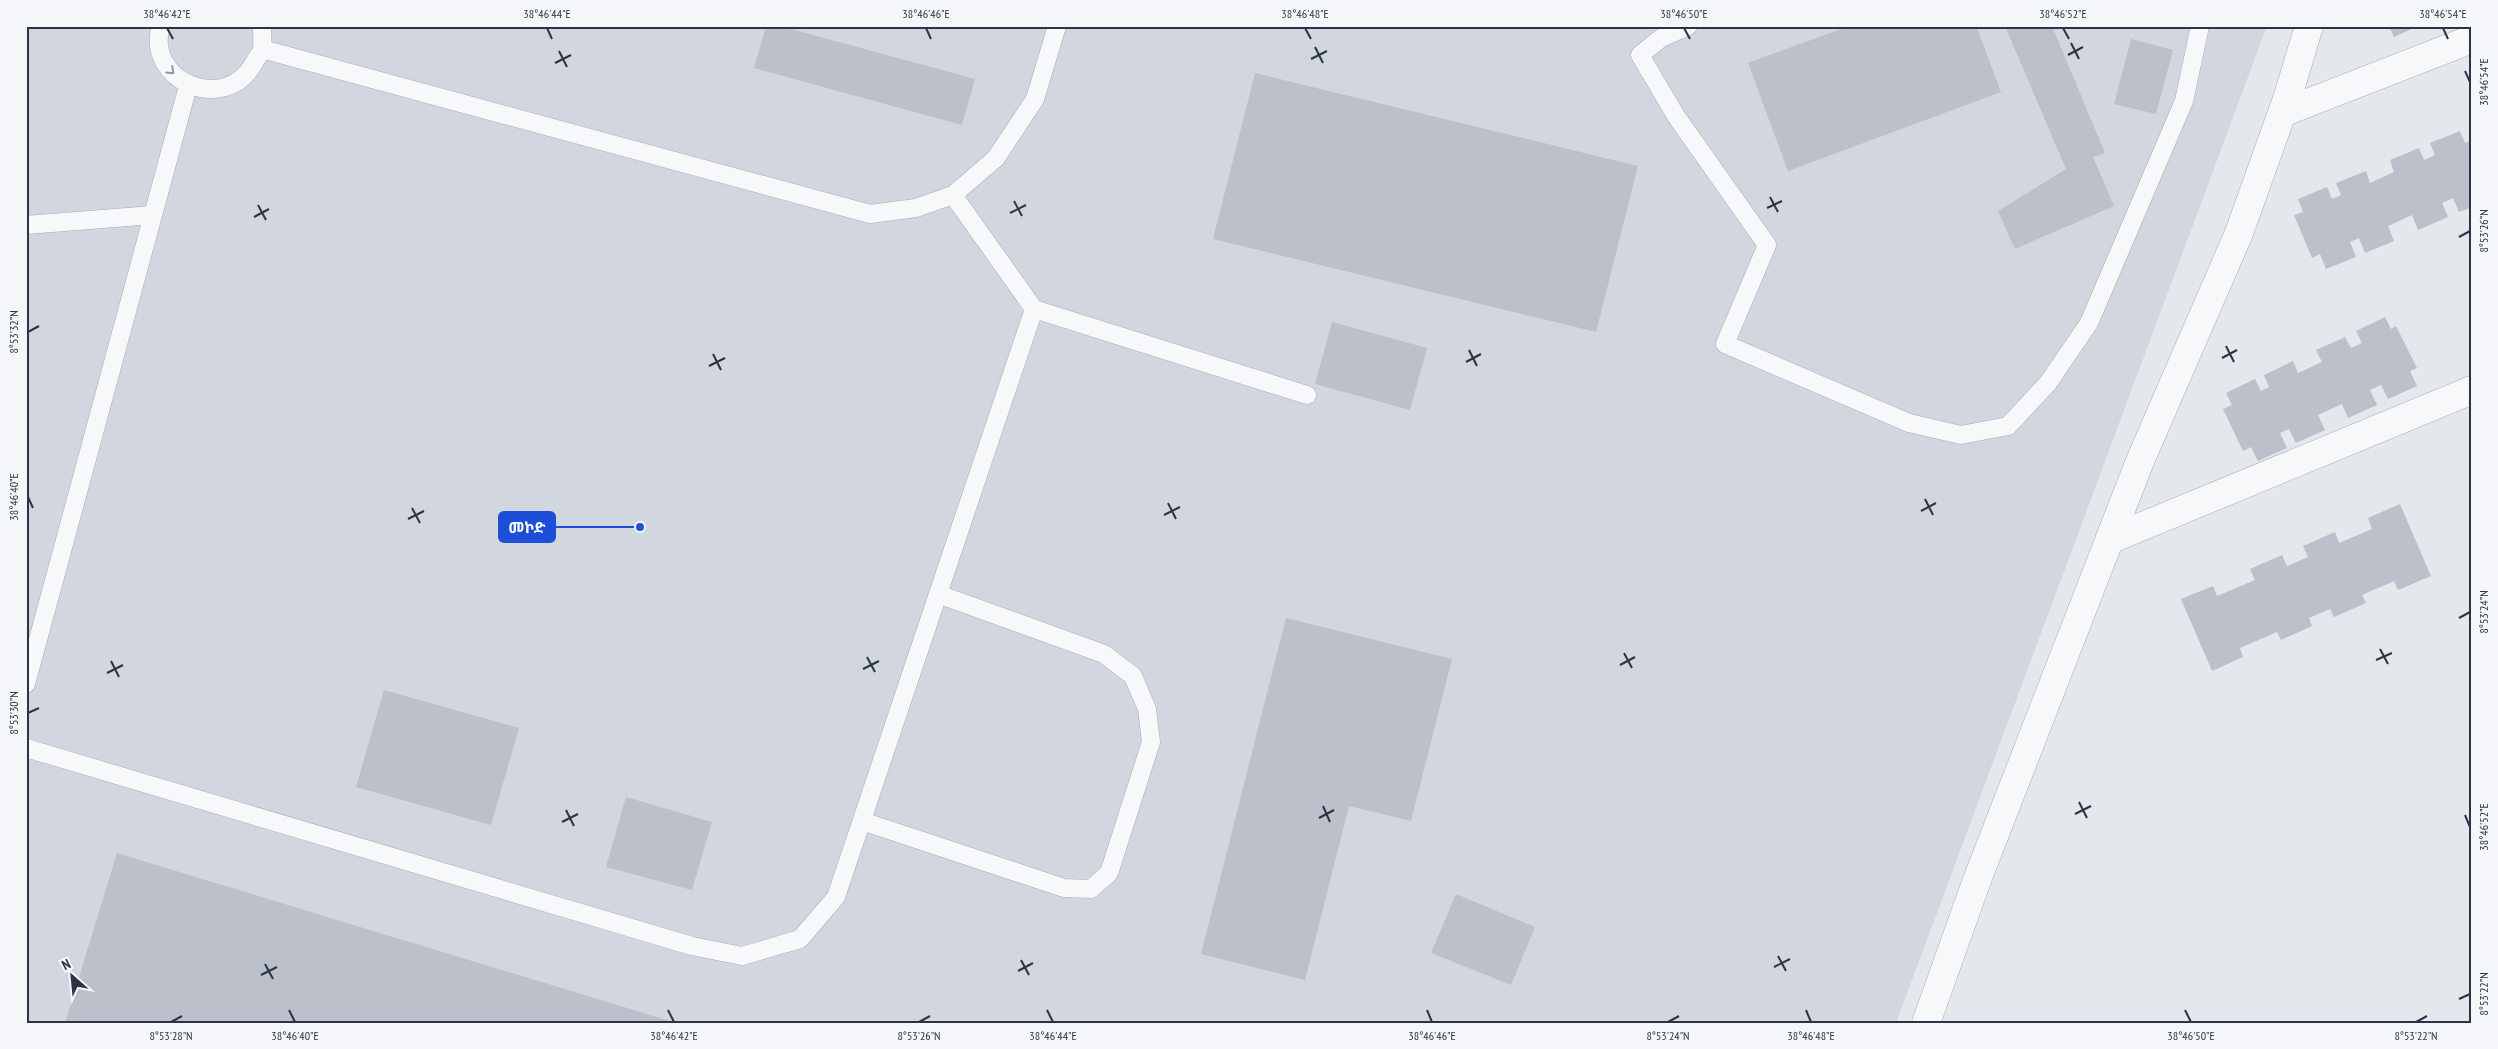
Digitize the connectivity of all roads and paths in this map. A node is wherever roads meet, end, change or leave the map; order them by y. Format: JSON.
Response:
{"nodes":[{"id":1,"x":161,"y":26,"type":"edge"},
{"id":2,"x":262,"y":26,"type":"edge"},
{"id":3,"x":1056,"y":26,"type":"edge"},
{"id":4,"x":1688,"y":26,"type":"edge"},
{"id":5,"x":2200,"y":26,"type":"edge"},
{"id":6,"x":2308,"y":26,"type":"edge"},
{"id":7,"x":2472,"y":38,"type":"edge"},
{"id":8,"x":262,"y":50,"type":"junction"},
{"id":9,"x":188,"y":86,"type":"junction"},
{"id":10,"x":2282,"y":113,"type":"junction"},
{"id":11,"x":953,"y":195,"type":"junction"},
{"id":12,"x":153,"y":215,"type":"junction"},
{"id":13,"x":26,"y":225,"type":"edge"},
{"id":14,"x":1034,"y":310,"type":"junction"},
{"id":15,"x":2472,"y":390,"type":"edge"},
{"id":16,"x":1307,"y":396,"type":"dead end"},
{"id":17,"x":2109,"y":540,"type":"junction"},
{"id":18,"x":938,"y":594,"type":"junction"},
{"id":19,"x":26,"y":684,"type":"edge"},
{"id":20,"x":26,"y":748,"type":"edge"},
{"id":21,"x":862,"y":821,"type":"junction"},
{"id":22,"x":1926,"y":1023,"type":"edge"}],
"edges":[{"from":1,"to":9,"type":"lane","one_way":true},
{"from":2,"to":8,"type":"lane"},
{"from":3,"to":11,"type":"lane"},
{"from":4,"to":5,"type":"lane"},
{"from":6,"to":10,"type":"street"},
{"from":7,"to":10,"type":"street"},
{"from":8,"to":9,"type":"lane"},
{"from":8,"to":11,"type":"lane"},
{"from":9,"to":12,"type":"lane"},
{"from":10,"to":17,"type":"street"},
{"from":11,"to":14,"type":"lane"},
{"from":12,"to":13,"type":"lane"},
{"from":12,"to":19,"type":"lane"},
{"from":14,"to":16,"type":"lane"},
{"from":14,"to":18,"type":"lane"},
{"from":15,"to":17,"type":"street"},
{"from":17,"to":22,"type":"street"},
{"from":18,"to":21,"type":"lane"},
{"from":18,"to":21,"type":"lane"},
{"from":20,"to":21,"type":"lane"}]}
